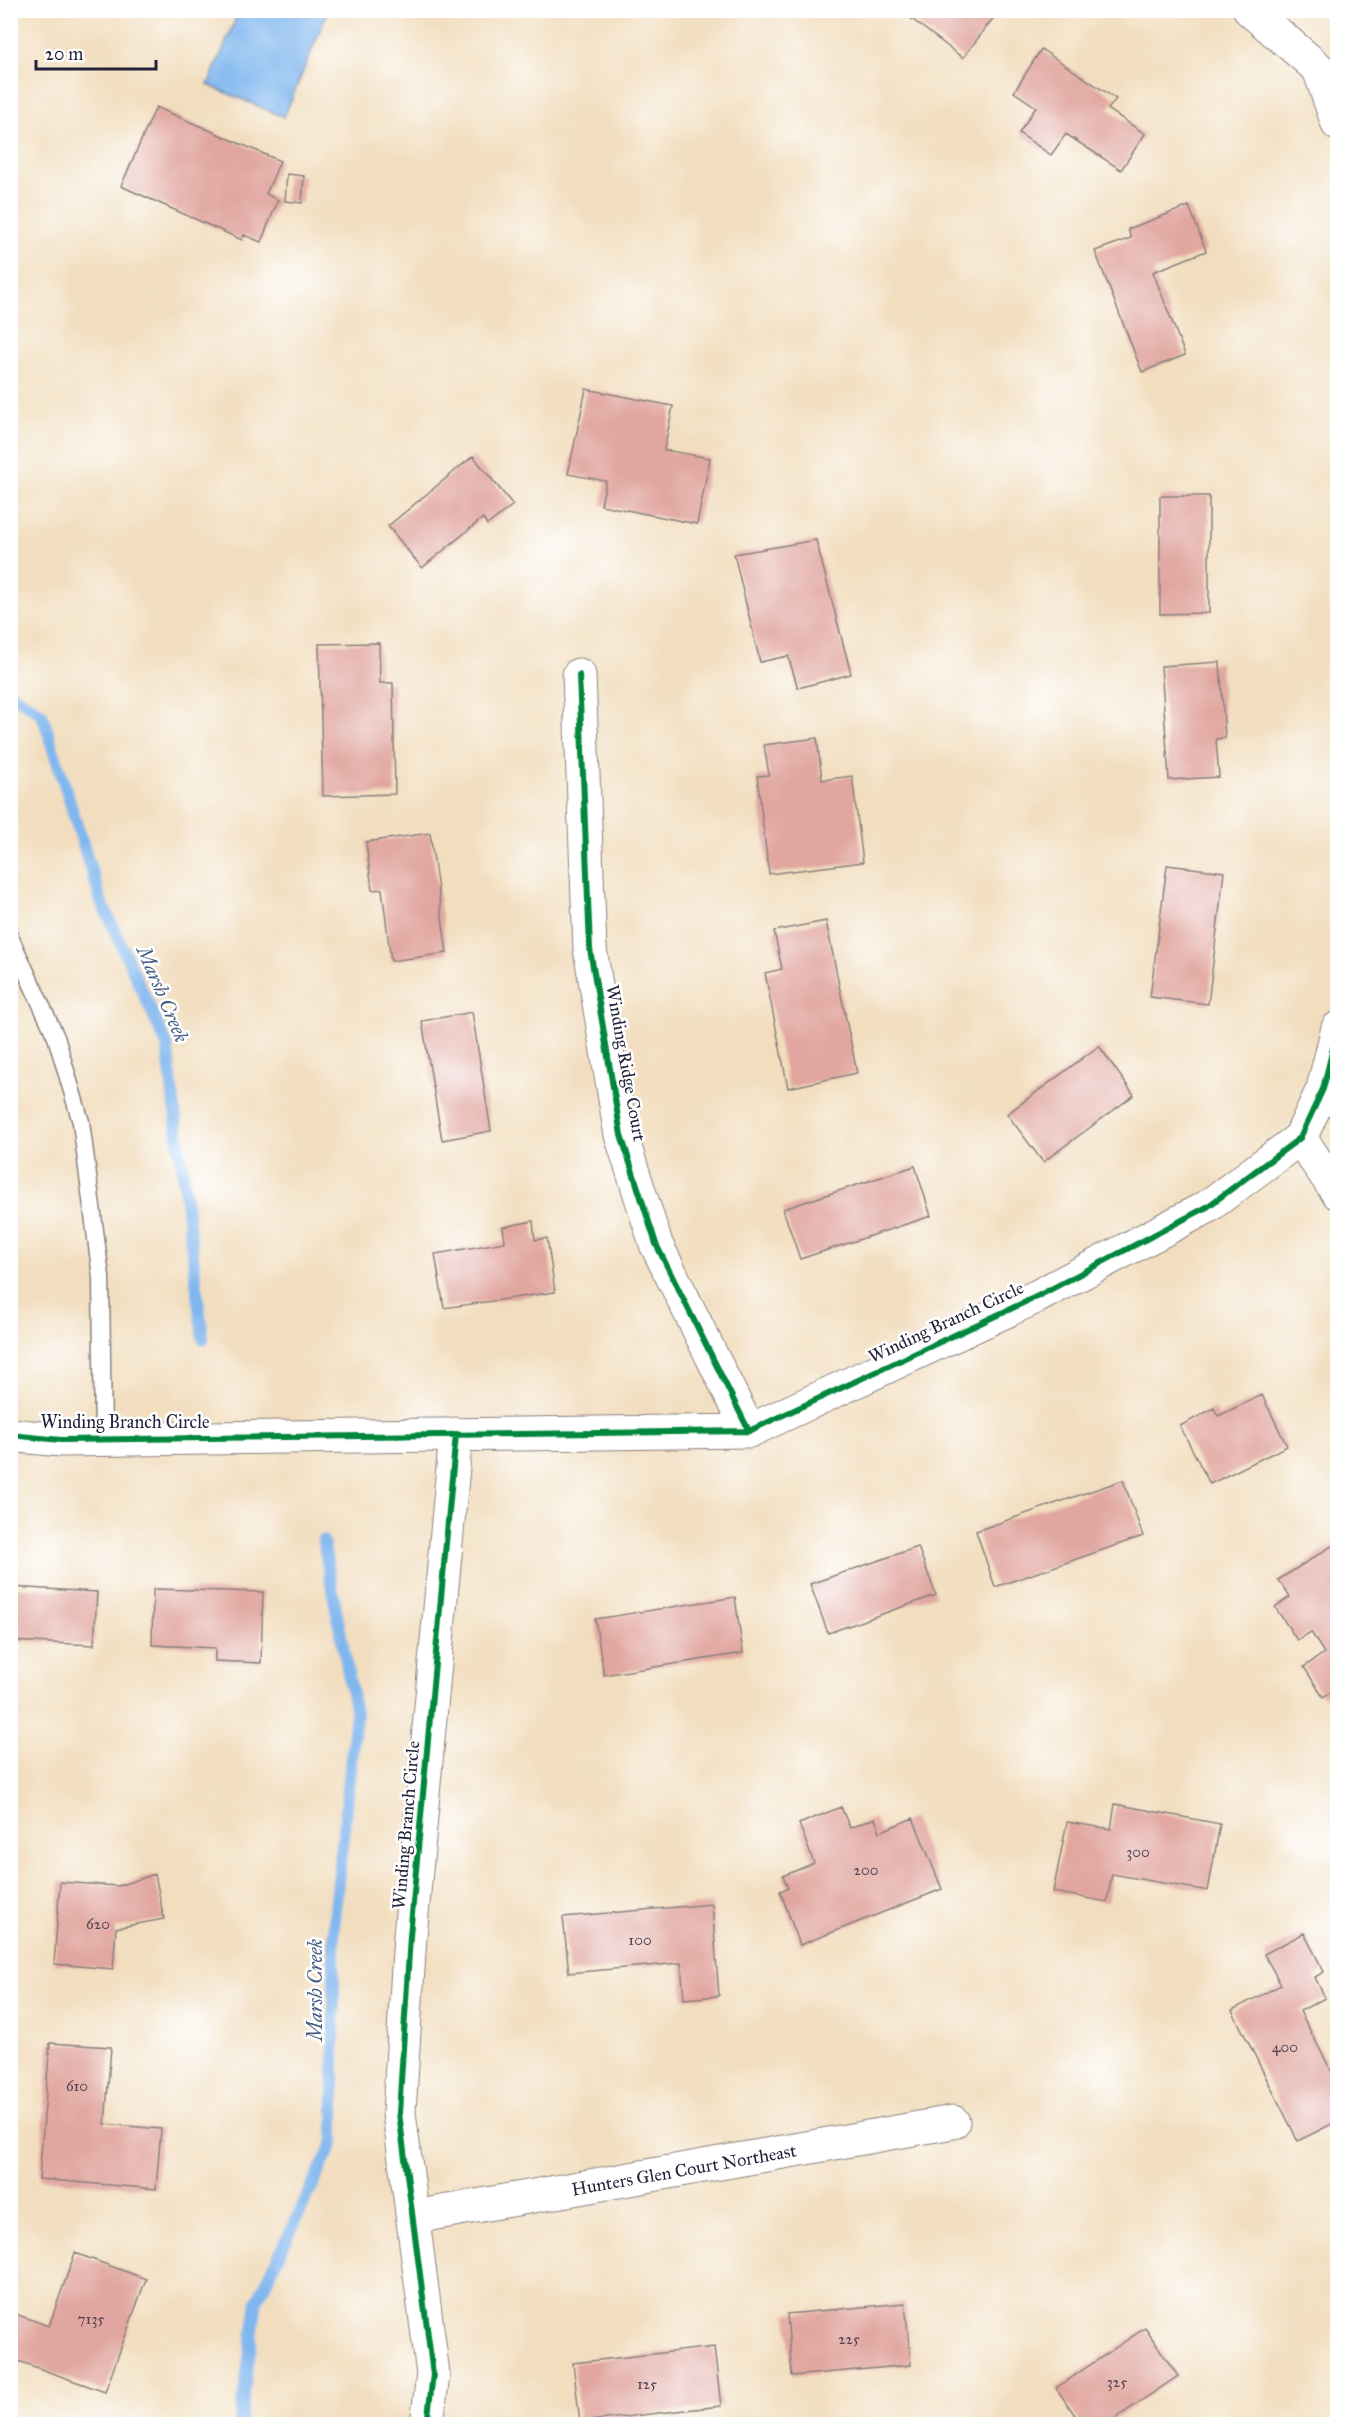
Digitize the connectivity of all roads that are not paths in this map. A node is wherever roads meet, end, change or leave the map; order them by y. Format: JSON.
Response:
{"nodes":[{"id":1,"x":1250,"y":10,"type":"edge"},
{"id":2,"x":1328,"y":67,"type":"edge"},
{"id":3,"x":1338,"y":124,"type":"edge"},
{"id":4,"x":579,"y":675,"type":"dead end"},
{"id":5,"x":10,"y":937,"type":"edge"},
{"id":6,"x":1338,"y":1028,"type":"edge"},
{"id":7,"x":1300,"y":1138,"type":"junction"},
{"id":8,"x":1338,"y":1193,"type":"edge"},
{"id":9,"x":749,"y":1431,"type":"junction"},
{"id":10,"x":456,"y":1434,"type":"junction"},
{"id":11,"x":10,"y":1435,"type":"edge"},
{"id":12,"x":103,"y":1439,"type":"junction"},
{"id":13,"x":953,"y":2122,"type":"dead end"},
{"id":14,"x":414,"y":2217,"type":"junction"},
{"id":15,"x":427,"y":2424,"type":"edge"}],
"edges":[{"from":1,"to":2,"type":"street"},
{"from":2,"to":3,"type":"street"},
{"from":4,"to":9,"type":"street","name":"Winding Ridge Court"},
{"from":5,"to":12,"type":"lane"},
{"from":6,"to":7,"type":"street","name":"Winding Branch Circle"},
{"from":7,"to":8,"type":"street"},
{"from":7,"to":9,"type":"street","name":"Winding Branch Circle"},
{"from":9,"to":10,"type":"street","name":"Winding Branch Circle"},
{"from":10,"to":12,"type":"street","name":"Winding Branch Circle"},
{"from":10,"to":14,"type":"street","name":"Winding Branch Circle"},
{"from":11,"to":12,"type":"street","name":"Winding Branch Circle"},
{"from":13,"to":14,"type":"street","name":"Hunters Glen Court Northeast"},
{"from":14,"to":15,"type":"street","name":"Winding Branch Circle"}]}
